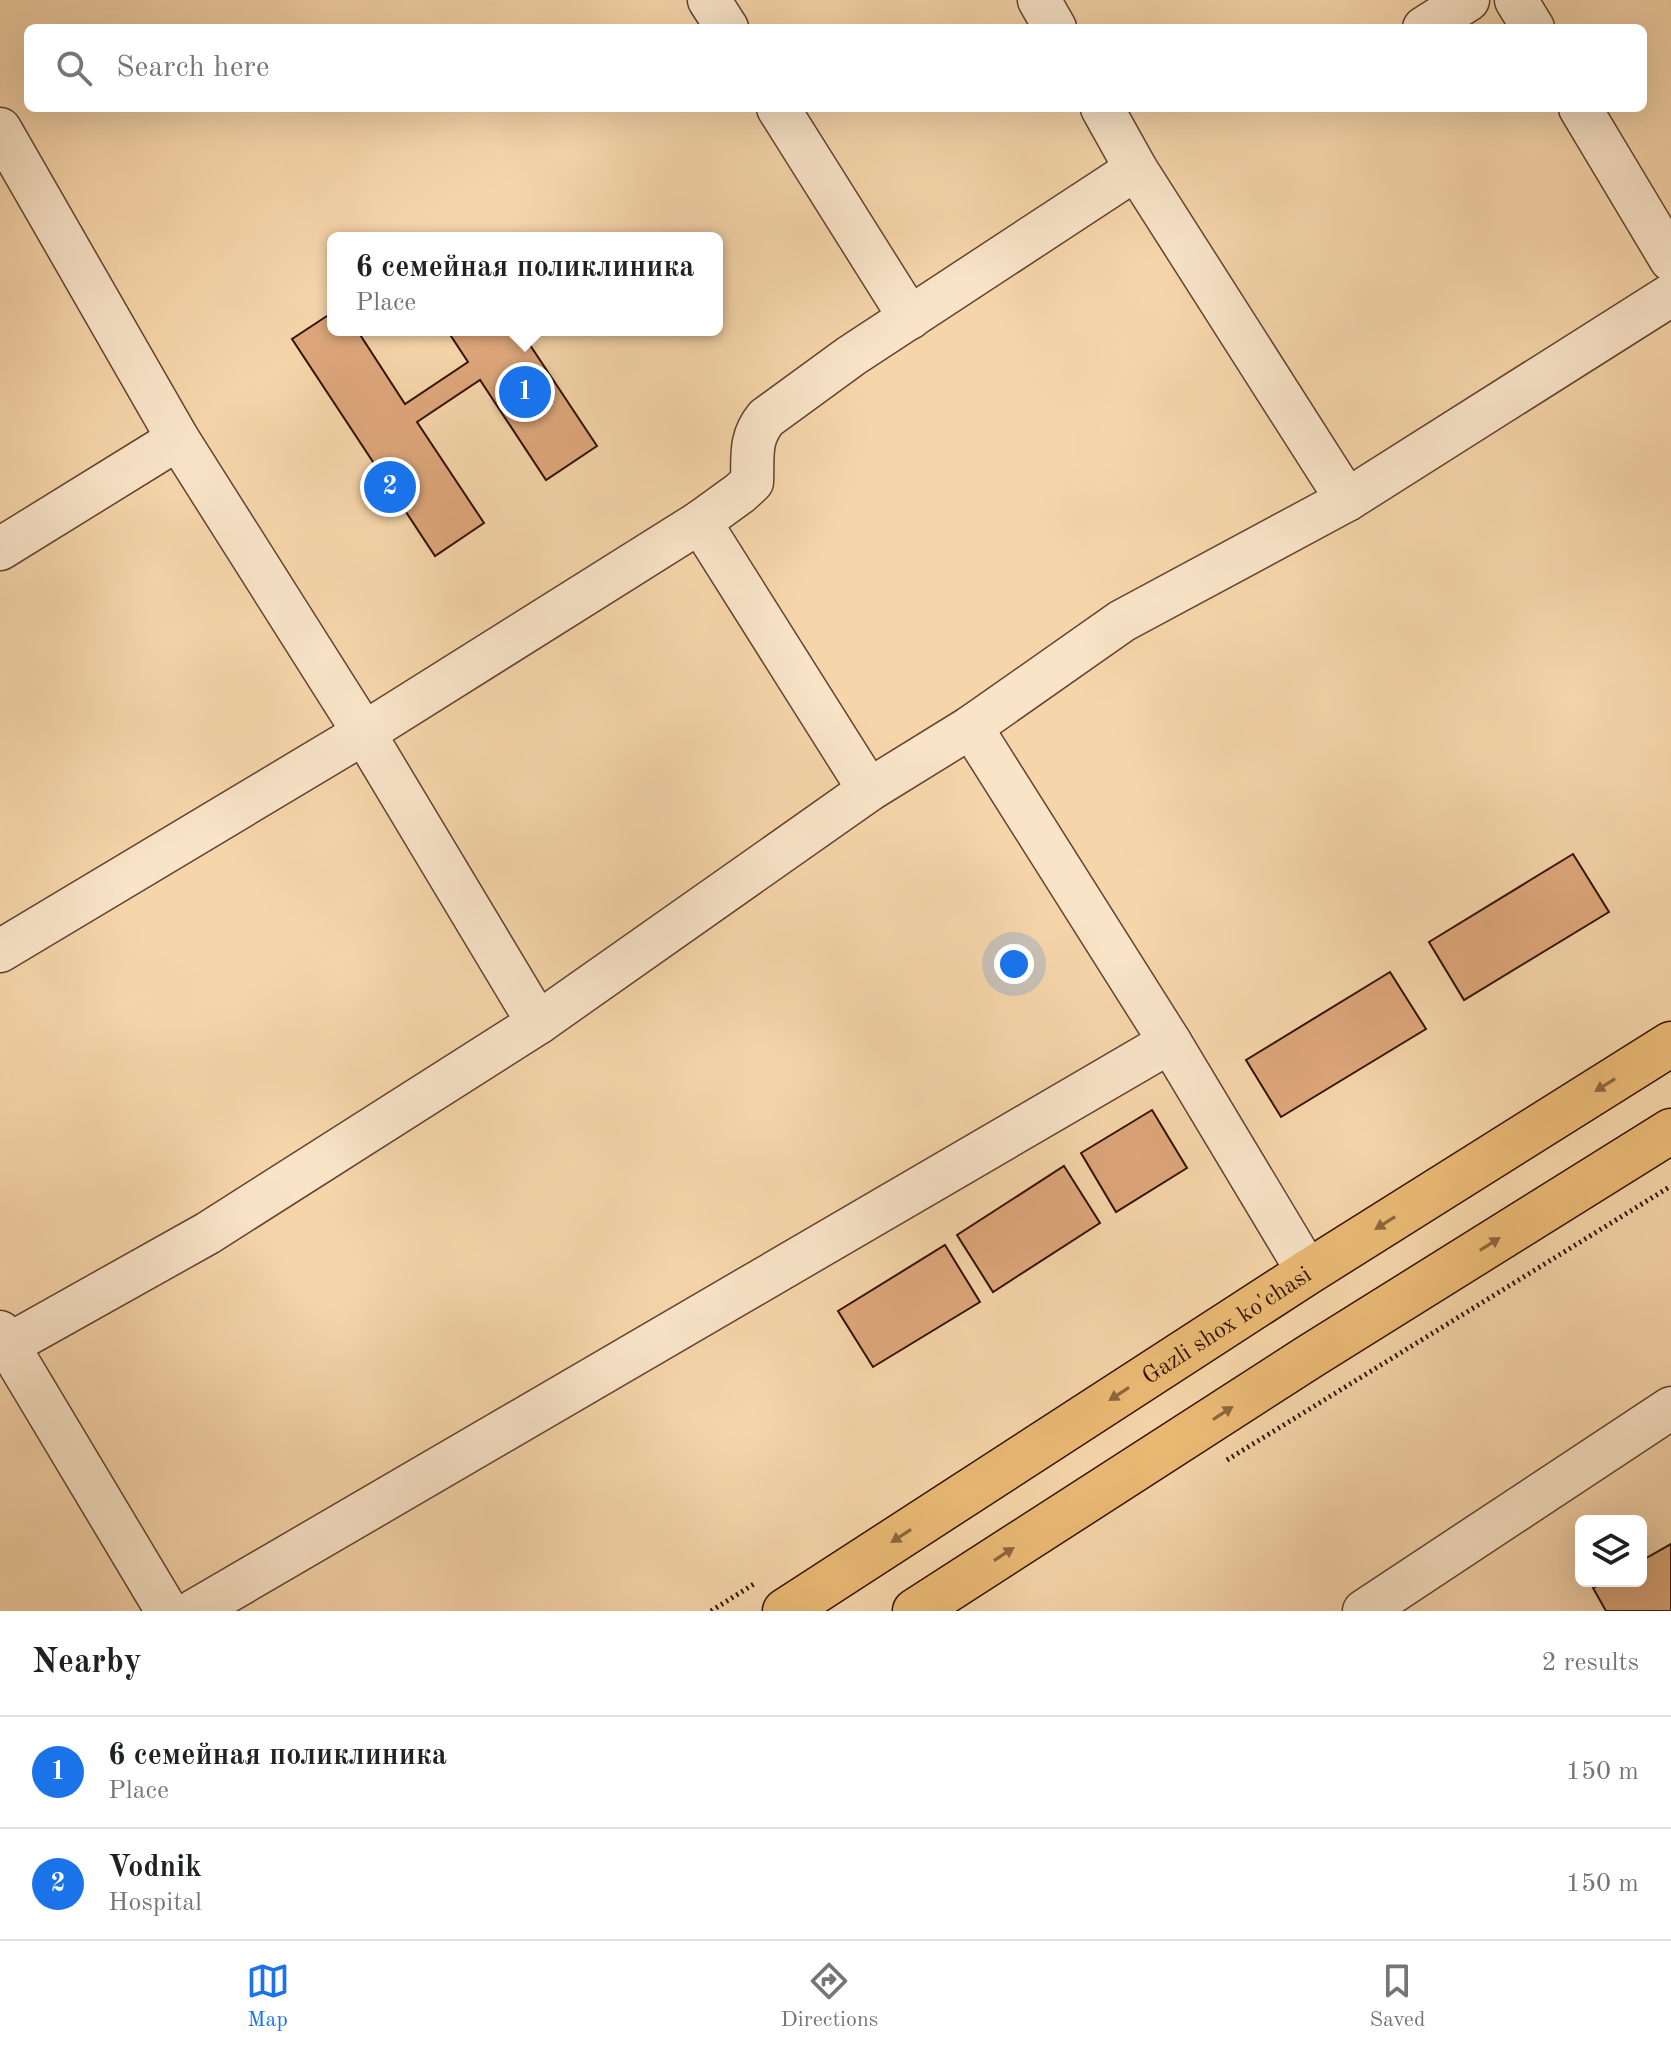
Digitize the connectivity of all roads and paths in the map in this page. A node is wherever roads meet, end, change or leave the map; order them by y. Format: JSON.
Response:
{"nodes":[{"id":1,"x":709,"y":0,"type":"edge"},
{"id":2,"x":1039,"y":0,"type":"edge"},
{"id":3,"x":1468,"y":0,"type":"edge"},
{"id":4,"x":1516,"y":0,"type":"edge"},
{"id":5,"x":724,"y":24,"type":"edge"},
{"id":6,"x":1053,"y":24,"type":"edge"},
{"id":7,"x":1430,"y":24,"type":"edge"},
{"id":8,"x":1531,"y":24,"type":"edge"},
{"id":9,"x":781,"y":112,"type":"edge"},
{"id":10,"x":1104,"y":112,"type":"edge"},
{"id":11,"x":1582,"y":112,"type":"edge"},
{"id":12,"x":0,"y":129,"type":"edge"},
{"id":13,"x":1136,"y":169,"type":"junction"},
{"id":14,"x":1671,"y":260,"type":"edge"},
{"id":15,"x":1671,"y":295,"type":"edge"},
{"id":16,"x":910,"y":318,"type":"junction"},
{"id":17,"x":178,"y":439,"type":"junction"},
{"id":18,"x":1347,"y":500,"type":"junction"},
{"id":19,"x":700,"y":522,"type":"junction"},
{"id":20,"x":0,"y":549,"type":"edge"},
{"id":21,"x":971,"y":727,"type":"junction"},
{"id":22,"x":364,"y":733,"type":"junction"},
{"id":23,"x":869,"y":790,"type":"junction"},
{"id":24,"x":0,"y":951,"type":"edge"},
{"id":25,"x":538,"y":1023,"type":"junction"},
{"id":26,"x":1170,"y":1042,"type":"junction"},
{"id":27,"x":1671,"y":1044,"type":"edge"},
{"id":28,"x":1671,"y":1131,"type":"edge"},
{"id":29,"x":1671,"y":1186,"type":"edge"},
{"id":30,"x":1308,"y":1272,"type":"junction"},
{"id":31,"x":4,"y":1338,"type":"edge"},
{"id":32,"x":1671,"y":1408,"type":"edge"},
{"id":33,"x":1216,"y":1467,"type":"dead end"},
{"id":34,"x":167,"y":1611,"type":"edge"},
{"id":35,"x":194,"y":1611,"type":"edge"},
{"id":36,"x":785,"y":1611,"type":"edge"},
{"id":37,"x":915,"y":1611,"type":"edge"},
{"id":38,"x":1364,"y":1611,"type":"edge"}],
"edges":[{"from":1,"to":5,"type":"street"},
{"from":2,"to":6,"type":"street"},
{"from":3,"to":7,"type":"street"},
{"from":4,"to":8,"type":"street"},
{"from":9,"to":16,"type":"street"},
{"from":10,"to":13,"type":"street"},
{"from":11,"to":14,"type":"street"},
{"from":12,"to":17,"type":"street"},
{"from":13,"to":16,"type":"street"},
{"from":13,"to":18,"type":"street"},
{"from":15,"to":18,"type":"street"},
{"from":16,"to":19,"type":"street"},
{"from":17,"to":20,"type":"street"},
{"from":17,"to":22,"type":"street"},
{"from":18,"to":21,"type":"street"},
{"from":19,"to":22,"type":"street"},
{"from":19,"to":23,"type":"street"},
{"from":21,"to":23,"type":"street"},
{"from":21,"to":26,"type":"street"},
{"from":22,"to":24,"type":"street"},
{"from":22,"to":25,"type":"street"},
{"from":23,"to":25,"type":"street"},
{"from":25,"to":31,"type":"street"},
{"from":26,"to":30,"type":"street"},
{"from":26,"to":35,"type":"street"},
{"from":27,"to":30,"type":"highway","name":"Gazli shox ko'chasi","one_way":true},
{"from":37,"to":28,"type":"highway","one_way":true},
{"from":29,"to":33,"type":"path"},
{"from":30,"to":36,"type":"highway","name":"Gazli shox ko'chasi","one_way":true},
{"from":31,"to":34,"type":"street"},
{"from":32,"to":38,"type":"street"}]}
